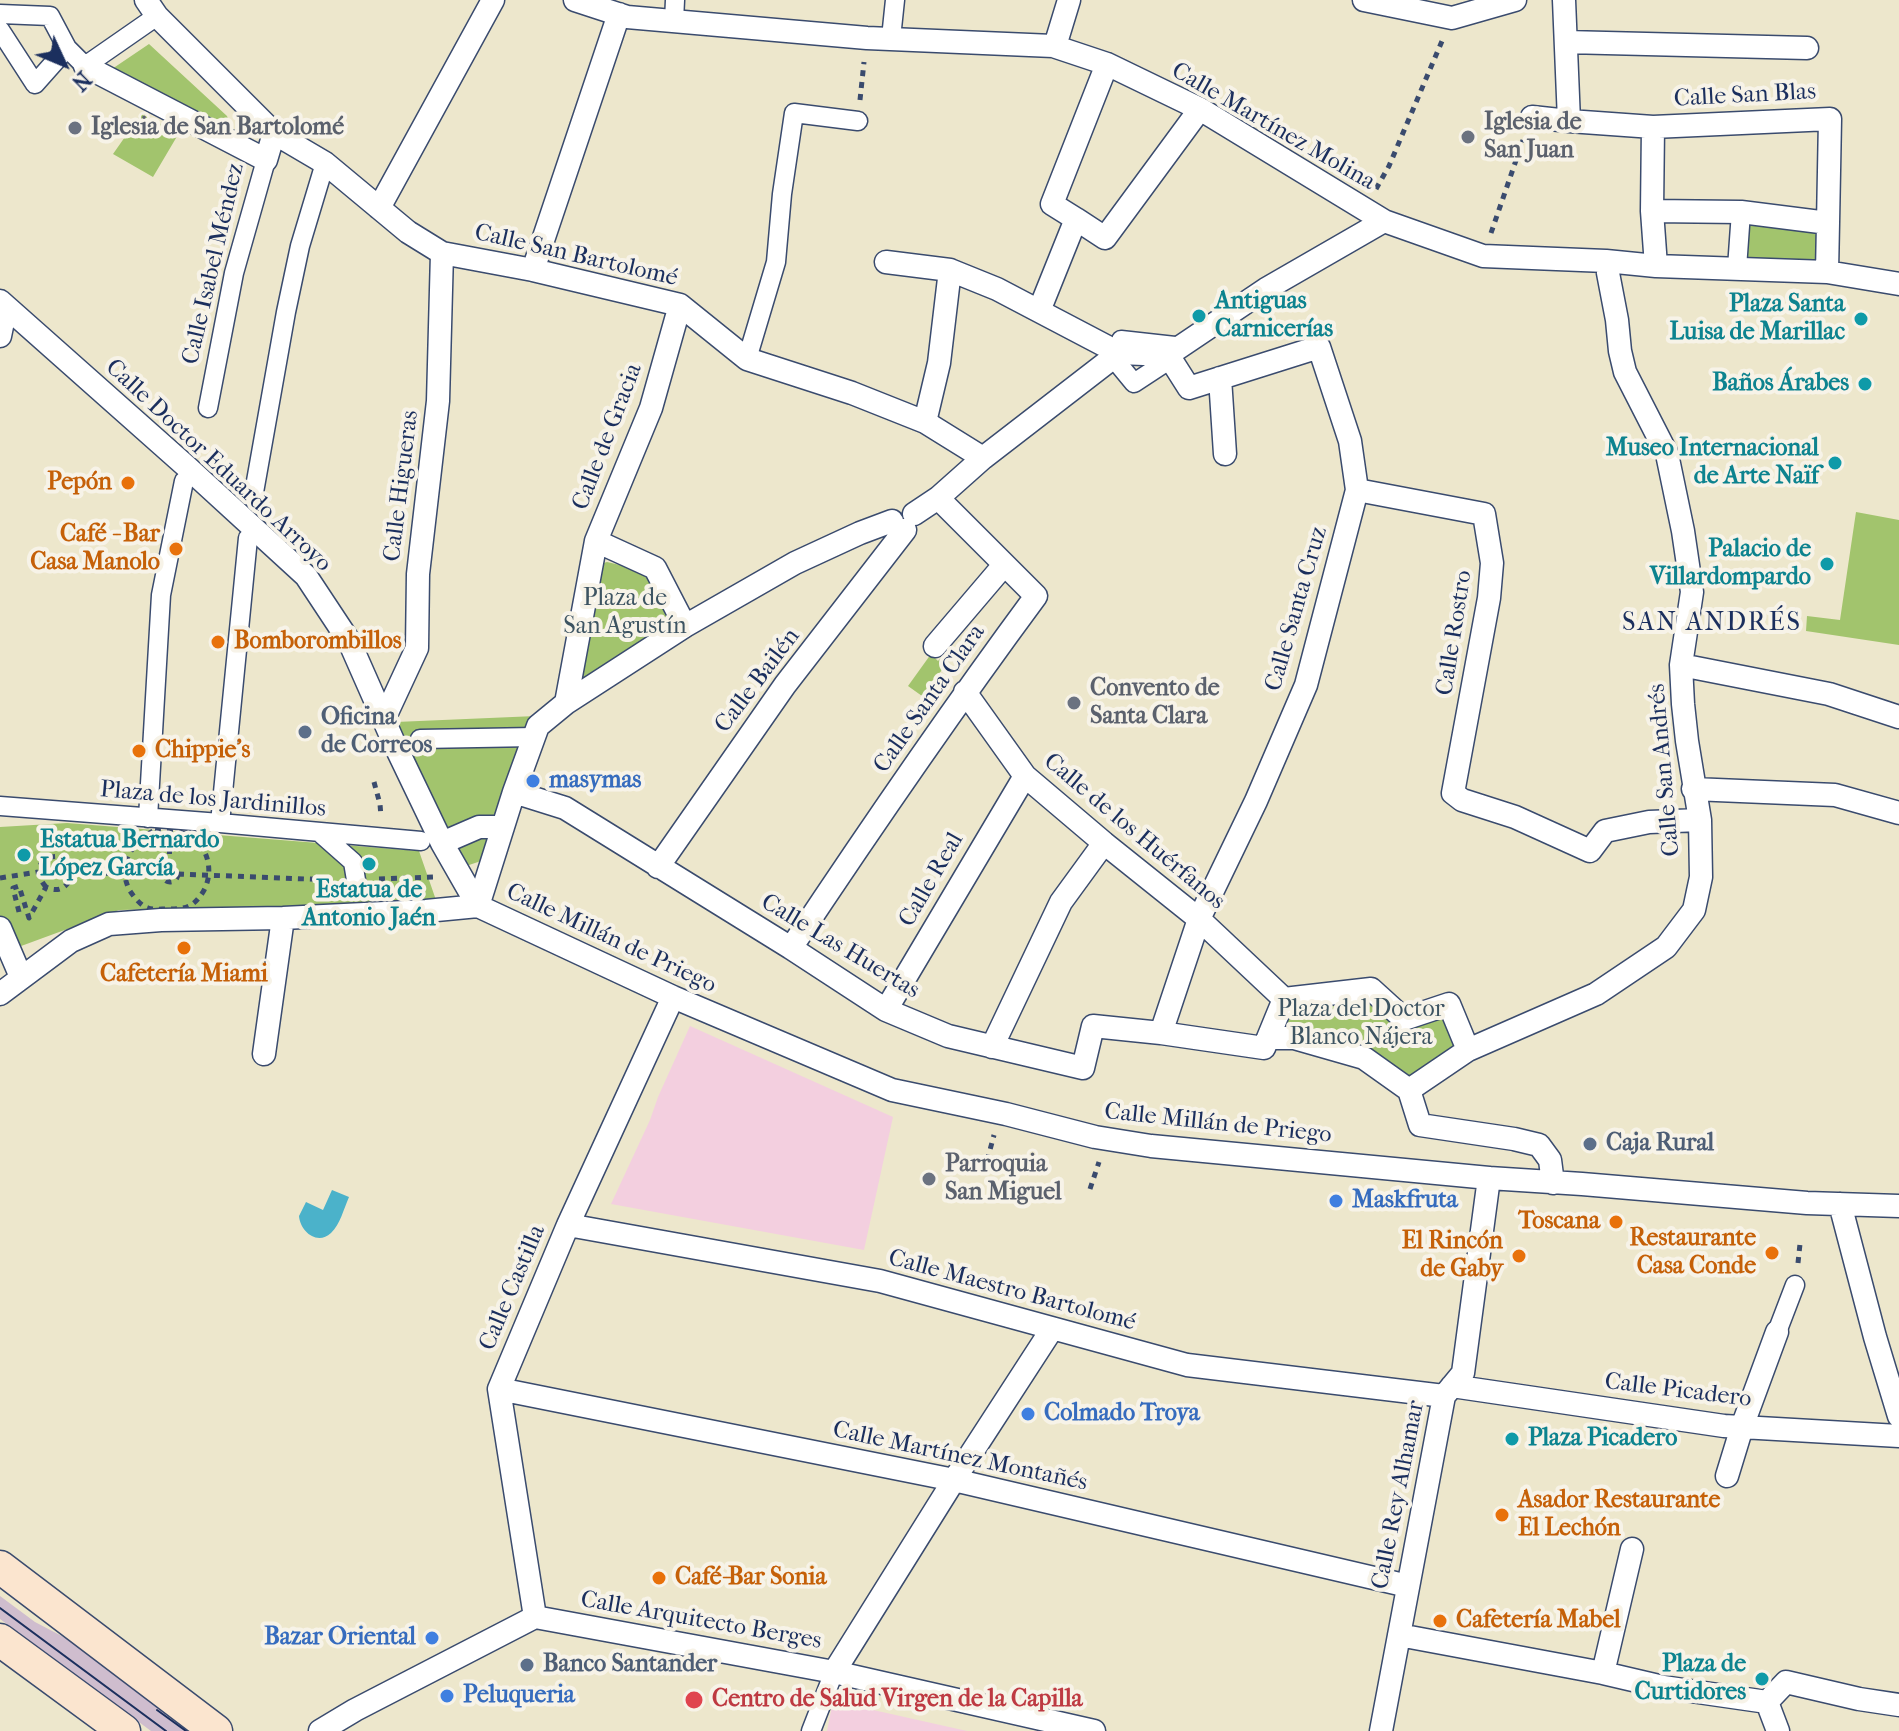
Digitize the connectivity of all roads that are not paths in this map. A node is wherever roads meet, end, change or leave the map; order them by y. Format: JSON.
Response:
{"nodes":[{"id":1,"x":493,"y":0,"type":"edge"},
{"id":2,"x":575,"y":0,"type":"edge"},
{"id":3,"x":895,"y":0,"type":"edge"},
{"id":4,"x":1069,"y":0,"type":"edge"},
{"id":5,"x":1364,"y":0,"type":"edge"},
{"id":6,"x":1515,"y":0,"type":"edge"},
{"id":7,"x":1564,"y":0,"type":"edge"},
{"id":8,"x":151,"y":8,"type":"edge"},
{"id":9,"x":674,"y":10,"type":"edge"},
{"id":10,"x":0,"y":14,"type":"edge"},
{"id":11,"x":619,"y":14,"type":"junction"},
{"id":12,"x":0,"y":30,"type":"edge"},
{"id":13,"x":891,"y":38,"type":"junction"},
{"id":14,"x":1566,"y":42,"type":"junction"},
{"id":15,"x":1053,"y":46,"type":"junction"},
{"id":16,"x":67,"y":48,"type":"junction"},
{"id":17,"x":1807,"y":48,"type":"dead end"},
{"id":18,"x":1107,"y":64,"type":"junction"},
{"id":19,"x":85,"y":66,"type":"junction"},
{"id":20,"x":1200,"y":109,"type":"junction"},
{"id":21,"x":1532,"y":117,"type":"road end"},
{"id":22,"x":858,"y":121,"type":"road end"},
{"id":23,"x":1569,"y":121,"type":"junction"},
{"id":24,"x":1653,"y":127,"type":"junction"},
{"id":25,"x":274,"y":133,"type":"junction"},
{"id":26,"x":266,"y":160,"type":"junction"},
{"id":27,"x":325,"y":163,"type":"junction"},
{"id":28,"x":379,"y":208,"type":"junction"},
{"id":29,"x":1652,"y":211,"type":"junction"},
{"id":30,"x":1741,"y":212,"type":"junction"},
{"id":31,"x":1374,"y":216,"type":"junction"},
{"id":32,"x":1076,"y":219,"type":"junction"},
{"id":33,"x":1828,"y":223,"type":"junction"},
{"id":34,"x":442,"y":253,"type":"junction"},
{"id":35,"x":886,"y":262,"type":"dead end"},
{"id":36,"x":1656,"y":266,"type":"junction"},
{"id":37,"x":1737,"y":268,"type":"junction"},
{"id":38,"x":533,"y":270,"type":"junction"},
{"id":39,"x":950,"y":270,"type":"junction"},
{"id":40,"x":1827,"y":272,"type":"junction"},
{"id":41,"x":1608,"y":273,"type":"dead end"},
{"id":42,"x":1899,"y":284,"type":"edge"},
{"id":43,"x":3,"y":304,"type":"edge"},
{"id":44,"x":680,"y":305,"type":"junction"},
{"id":45,"x":1039,"y":311,"type":"junction"},
{"id":46,"x":0,"y":336,"type":"edge"},
{"id":47,"x":1120,"y":353,"type":"junction"},
{"id":48,"x":1169,"y":355,"type":"junction"},
{"id":49,"x":747,"y":359,"type":"junction"},
{"id":50,"x":1220,"y":378,"type":"junction"},
{"id":51,"x":208,"y":408,"type":"dead end"},
{"id":52,"x":925,"y":422,"type":"junction"},
{"id":53,"x":1225,"y":454,"type":"dead end"},
{"id":54,"x":983,"y":458,"type":"junction"},
{"id":55,"x":184,"y":481,"type":"dead end"},
{"id":56,"x":1357,"y":490,"type":"junction"},
{"id":57,"x":253,"y":498,"type":"dead end"},
{"id":58,"x":938,"y":498,"type":"junction"},
{"id":59,"x":904,"y":522,"type":"junction"},
{"id":60,"x":248,"y":538,"type":"dead end"},
{"id":61,"x":596,"y":541,"type":"junction"},
{"id":62,"x":1004,"y":565,"type":"junction"},
{"id":63,"x":685,"y":626,"type":"junction"},
{"id":64,"x":935,"y":646,"type":"dead end"},
{"id":65,"x":1681,"y":665,"type":"junction"},
{"id":66,"x":965,"y":692,"type":"junction"},
{"id":67,"x":566,"y":703,"type":"junction"},
{"id":68,"x":1899,"y":717,"type":"edge"},
{"id":69,"x":384,"y":719,"type":"junction"},
{"id":70,"x":535,"y":737,"type":"junction"},
{"id":71,"x":420,"y":739,"type":"dead end"},
{"id":72,"x":1025,"y":776,"type":"junction"},
{"id":73,"x":1693,"y":789,"type":"junction"},
{"id":74,"x":514,"y":792,"type":"junction"},
{"id":75,"x":0,"y":806,"type":"edge"},
{"id":76,"x":1899,"y":813,"type":"edge"},
{"id":77,"x":148,"y":818,"type":"junction"},
{"id":78,"x":1700,"y":820,"type":"junction"},
{"id":79,"x":220,"y":823,"type":"junction"},
{"id":80,"x":503,"y":827,"type":"junction"},
{"id":81,"x":319,"y":832,"type":"junction"},
{"id":82,"x":432,"y":842,"type":"junction"},
{"id":83,"x":1104,"y":843,"type":"junction"},
{"id":84,"x":658,"y":867,"type":"junction"},
{"id":85,"x":356,"y":880,"type":"road end"},
{"id":86,"x":478,"y":906,"type":"junction"},
{"id":87,"x":283,"y":918,"type":"junction"},
{"id":88,"x":1199,"y":919,"type":"junction"},
{"id":89,"x":1,"y":932,"type":"edge"},
{"id":90,"x":791,"y":948,"type":"junction"},
{"id":91,"x":21,"y":977,"type":"junction"},
{"id":92,"x":0,"y":994,"type":"edge"},
{"id":93,"x":673,"y":997,"type":"junction"},
{"id":94,"x":1284,"y":999,"type":"junction"},
{"id":95,"x":886,"y":1010,"type":"junction"},
{"id":96,"x":1161,"y":1033,"type":"junction"},
{"id":97,"x":1268,"y":1038,"type":"junction"},
{"id":98,"x":992,"y":1047,"type":"junction"},
{"id":99,"x":1468,"y":1050,"type":"junction"},
{"id":100,"x":264,"y":1054,"type":"dead end"},
{"id":101,"x":1409,"y":1090,"type":"junction"},
{"id":102,"x":1489,"y":1178,"type":"junction"},
{"id":103,"x":1553,"y":1183,"type":"junction"},
{"id":104,"x":1840,"y":1204,"type":"junction"},
{"id":105,"x":1899,"y":1206,"type":"edge"},
{"id":106,"x":568,"y":1225,"type":"junction"},
{"id":107,"x":1795,"y":1285,"type":"dead end"},
{"id":108,"x":1052,"y":1329,"type":"junction"},
{"id":109,"x":1777,"y":1332,"type":"joint"},
{"id":110,"x":499,"y":1389,"type":"junction"},
{"id":111,"x":1448,"y":1391,"type":"junction"},
{"id":112,"x":1899,"y":1416,"type":"edge"},
{"id":113,"x":1742,"y":1427,"type":"junction"},
{"id":114,"x":1899,"y":1436,"type":"edge"},
{"id":115,"x":1727,"y":1476,"type":"dead end"},
{"id":116,"x":954,"y":1480,"type":"junction"},
{"id":117,"x":1632,"y":1549,"type":"dead end"},
{"id":118,"x":0,"y":1567,"type":"edge"},
{"id":119,"x":1408,"y":1586,"type":"junction"},
{"id":120,"x":535,"y":1617,"type":"junction"},
{"id":121,"x":1399,"y":1635,"type":"junction"},
{"id":122,"x":0,"y":1640,"type":"edge"},
{"id":123,"x":834,"y":1672,"type":"junction"},
{"id":124,"x":1603,"y":1673,"type":"junction"},
{"id":125,"x":1767,"y":1702,"type":"junction"},
{"id":126,"x":1899,"y":1705,"type":"edge"},
{"id":127,"x":124,"y":1731,"type":"edge"},
{"id":128,"x":216,"y":1731,"type":"edge"},
{"id":129,"x":320,"y":1731,"type":"edge"},
{"id":130,"x":811,"y":1731,"type":"edge"},
{"id":131,"x":1094,"y":1731,"type":"edge"},
{"id":132,"x":1381,"y":1731,"type":"edge"},
{"id":133,"x":1778,"y":1731,"type":"edge"}],
"edges":[{"from":1,"to":28,"type":"street"},
{"from":2,"to":11,"type":"street","name":"Calle Martínez Molina"},
{"from":3,"to":13,"type":"street"},
{"from":4,"to":15,"type":"street"},
{"from":5,"to":6,"type":"street"},
{"from":7,"to":14,"type":"street"},
{"from":8,"to":19,"type":"street"},
{"from":8,"to":25,"type":"street","name":"Calle San Bartolomé"},
{"from":9,"to":11,"type":"street","name":"Calle Martínez Molina"},
{"from":9,"to":13,"type":"street","name":"Calle Martínez Molina"},
{"from":10,"to":16,"type":"street"},
{"from":11,"to":38,"type":"street"},
{"from":12,"to":16,"type":"street"},
{"from":13,"to":15,"type":"street","name":"Calle Martínez Molina"},
{"from":14,"to":17,"type":"street"},
{"from":14,"to":23,"type":"street"},
{"from":15,"to":18,"type":"street","name":"Calle Martínez Molina"},
{"from":16,"to":19,"type":"street"},
{"from":18,"to":20,"type":"street","name":"Calle Martínez Molina"},
{"from":18,"to":32,"type":"street"},
{"from":19,"to":26,"type":"street"},
{"from":20,"to":31,"type":"street","name":"Calle Martínez Molina"},
{"from":20,"to":32,"type":"street"},
{"from":21,"to":23,"type":"street"},
{"from":22,"to":49,"type":"street"},
{"from":23,"to":24,"type":"street"},
{"from":24,"to":29,"type":"street"},
{"from":24,"to":33,"type":"street","name":"Calle San Blas"},
{"from":25,"to":26,"type":"street","name":"Calle Isabel Méndez"},
{"from":25,"to":27,"type":"street","name":"Calle San Bartolomé"},
{"from":26,"to":51,"type":"street","name":"Calle Isabel Méndez"},
{"from":27,"to":28,"type":"street","name":"Calle San Bartolomé"},
{"from":27,"to":57,"type":"street"},
{"from":28,"to":34,"type":"street","name":"Calle San Bartolomé"},
{"from":29,"to":30,"type":"street"},
{"from":29,"to":36,"type":"street"},
{"from":30,"to":33,"type":"street"},
{"from":30,"to":37,"type":"street"},
{"from":31,"to":36,"type":"street","name":"Calle Martínez Molina"},
{"from":31,"to":48,"type":"street"},
{"from":32,"to":45,"type":"street"},
{"from":33,"to":40,"type":"street"},
{"from":34,"to":38,"type":"street","name":"Calle San Bartolomé"},
{"from":34,"to":69,"type":"street","name":"Calle Higueras"},
{"from":35,"to":39,"type":"street"},
{"from":36,"to":37,"type":"street","name":"Calle Martínez Molina"},
{"from":37,"to":40,"type":"street","name":"Calle Martínez Molina"},
{"from":38,"to":44,"type":"street","name":"Calle San Bartolomé"},
{"from":39,"to":45,"type":"street"},
{"from":39,"to":52,"type":"street"},
{"from":40,"to":42,"type":"street","name":"Calle Martínez Molina"},
{"from":41,"to":65,"type":"street","name":"Calle San Andrés"},
{"from":43,"to":46,"type":"street"},
{"from":43,"to":69,"type":"street","name":"Calle Doctor Eduardo Arroyo"},
{"from":44,"to":49,"type":"street","name":"Calle San Bartolomé"},
{"from":44,"to":61,"type":"street","name":"Calle de Gracia"},
{"from":45,"to":47,"type":"street"},
{"from":47,"to":48,"type":"street"},
{"from":47,"to":54,"type":"street"},
{"from":48,"to":50,"type":"street"},
{"from":49,"to":52,"type":"street","name":"Calle San Bartolomé"},
{"from":50,"to":53,"type":"street"},
{"from":50,"to":56,"type":"street","name":"Calle Santa Cruz"},
{"from":52,"to":54,"type":"street","name":"Calle San Bartolomé"},
{"from":54,"to":58,"type":"street"},
{"from":55,"to":77,"type":"street"},
{"from":56,"to":78,"type":"street","name":"Calle Rostro"},
{"from":56,"to":88,"type":"street","name":"Calle Santa Cruz"},
{"from":58,"to":59,"type":"street"},
{"from":58,"to":62,"type":"street","name":"Calle Santa Clara"},
{"from":59,"to":63,"type":"street"},
{"from":59,"to":84,"type":"street","name":"Calle Bailén"},
{"from":60,"to":79,"type":"street"},
{"from":61,"to":63,"type":"street"},
{"from":61,"to":67,"type":"street","name":"Calle de Gracia"},
{"from":62,"to":64,"type":"street"},
{"from":62,"to":66,"type":"street","name":"Calle Santa Clara"},
{"from":63,"to":67,"type":"street"},
{"from":65,"to":68,"type":"street"},
{"from":65,"to":73,"type":"street","name":"Calle San Andrés"},
{"from":66,"to":72,"type":"street","name":"Calle de los Huérfanos"},
{"from":66,"to":90,"type":"street","name":"Calle Santa Clara"},
{"from":67,"to":70,"type":"street"},
{"from":69,"to":82,"type":"street","name":"Calle Doctor Eduardo Arroyo"},
{"from":70,"to":71,"type":"street"},
{"from":70,"to":74,"type":"street"},
{"from":72,"to":83,"type":"street","name":"Calle de los Huérfanos"},
{"from":72,"to":95,"type":"street","name":"Calle Real"},
{"from":73,"to":76,"type":"street"},
{"from":73,"to":78,"type":"street","name":"Calle San Andrés"},
{"from":74,"to":80,"type":"street"},
{"from":74,"to":84,"type":"street","name":"Calle Las Huertas"},
{"from":75,"to":77,"type":"street","name":"Plaza de los Jardinillos"},
{"from":77,"to":79,"type":"street","name":"Plaza de los Jardinillos"},
{"from":78,"to":99,"type":"street","name":"Calle San Andrés"},
{"from":79,"to":81,"type":"street","name":"Plaza de los Jardinillos"},
{"from":80,"to":82,"type":"street"},
{"from":80,"to":86,"type":"street"},
{"from":81,"to":82,"type":"street","name":"Plaza de los Jardinillos"},
{"from":81,"to":85,"type":"street"},
{"from":82,"to":86,"type":"street","name":"Calle Doctor Eduardo Arroyo"},
{"from":83,"to":88,"type":"street","name":"Calle de los Huérfanos"},
{"from":83,"to":98,"type":"street"},
{"from":84,"to":90,"type":"street","name":"Calle Las Huertas"},
{"from":86,"to":87,"type":"street"},
{"from":86,"to":93,"type":"street","name":"Calle Millán de Priego"},
{"from":87,"to":91,"type":"street"},
{"from":87,"to":100,"type":"street"},
{"from":88,"to":94,"type":"street","name":"Calle de los Huérfanos"},
{"from":88,"to":96,"type":"street","name":"Calle Santa Cruz"},
{"from":89,"to":91,"type":"street"},
{"from":90,"to":95,"type":"street","name":"Calle Las Huertas"},
{"from":91,"to":92,"type":"street"},
{"from":93,"to":102,"type":"street","name":"Calle Millán de Priego"},
{"from":93,"to":106,"type":"street","name":"Calle Castilla"},
{"from":94,"to":97,"type":"street"},
{"from":94,"to":99,"type":"street"},
{"from":95,"to":98,"type":"street","name":"Calle Las Huertas"},
{"from":96,"to":97,"type":"street","name":"Calle Las Huertas"},
{"from":96,"to":98,"type":"street","name":"Calle Las Huertas"},
{"from":97,"to":101,"type":"street"},
{"from":99,"to":101,"type":"street","name":"Calle San Andrés"},
{"from":101,"to":103,"type":"street"},
{"from":102,"to":103,"type":"street","name":"Calle Millán de Priego"},
{"from":102,"to":111,"type":"street","name":"Calle Rey Alhamar"},
{"from":103,"to":104,"type":"street","name":"Calle Millán de Priego"},
{"from":104,"to":105,"type":"street","name":"Calle Millán de Priego"},
{"from":104,"to":112,"type":"street"},
{"from":106,"to":108,"type":"street","name":"Calle Maestro Bartolomé"},
{"from":106,"to":110,"type":"street","name":"Calle Castilla"},
{"from":107,"to":109,"type":"street"},
{"from":108,"to":111,"type":"street","name":"Calle Maestro Bartolomé"},
{"from":108,"to":116,"type":"street"},
{"from":109,"to":113,"type":"street"},
{"from":110,"to":116,"type":"street","name":"Calle Martínez Montañés"},
{"from":110,"to":120,"type":"street","name":"Calle Castilla"},
{"from":111,"to":113,"type":"street","name":"Calle Picadero"},
{"from":111,"to":119,"type":"street","name":"Calle Rey Alhamar"},
{"from":113,"to":114,"type":"street","name":"Calle Picadero"},
{"from":113,"to":115,"type":"street"},
{"from":116,"to":119,"type":"street","name":"Calle Martínez Montañés"},
{"from":116,"to":123,"type":"street"},
{"from":117,"to":124,"type":"street"},
{"from":118,"to":128,"type":"main road"},
{"from":119,"to":121,"type":"street","name":"Calle Rey Alhamar"},
{"from":120,"to":123,"type":"street","name":"Calle Arquitecto Berges"},
{"from":120,"to":129,"type":"street"},
{"from":121,"to":124,"type":"street"},
{"from":121,"to":132,"type":"street","name":"Calle Rey Alhamar"},
{"from":122,"to":127,"type":"main road"},
{"from":123,"to":130,"type":"street"},
{"from":123,"to":131,"type":"street","name":"Calle Arquitecto Berges"},
{"from":124,"to":125,"type":"street"},
{"from":125,"to":126,"type":"street"},
{"from":125,"to":133,"type":"street"}]}
